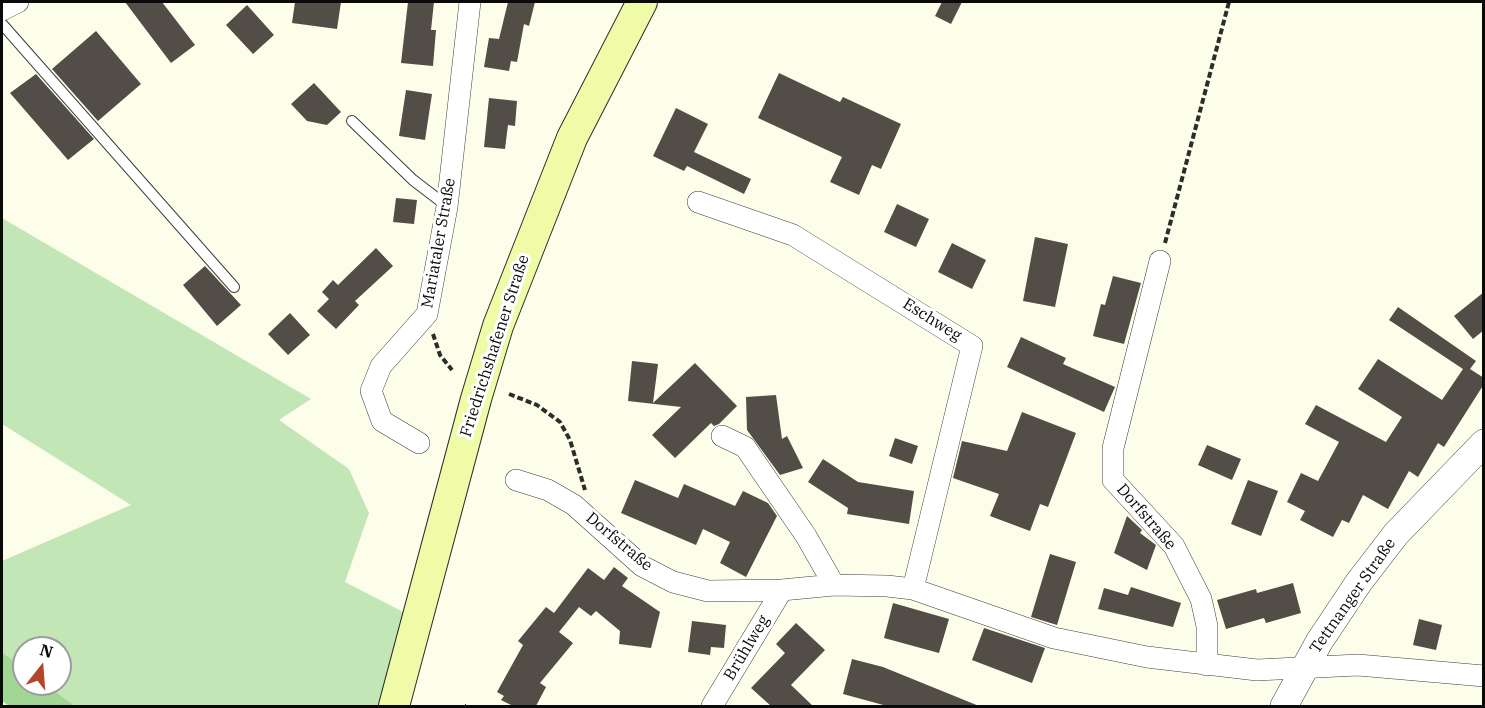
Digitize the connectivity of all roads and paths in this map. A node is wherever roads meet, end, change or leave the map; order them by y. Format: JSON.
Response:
{"nodes":[{"id":1,"x":18,"y":2,"type":"edge"},
{"id":2,"x":470,"y":2,"type":"edge"},
{"id":3,"x":642,"y":2,"type":"edge"},
{"id":4,"x":1229,"y":2,"type":"edge"},
{"id":5,"x":2,"y":10,"type":"edge"},
{"id":6,"x":2,"y":24,"type":"edge"},
{"id":7,"x":352,"y":121,"type":"dead end"},
{"id":8,"x":698,"y":202,"type":"dead end"},
{"id":9,"x":447,"y":207,"type":"junction"},
{"id":10,"x":1160,"y":261,"type":"joint"},
{"id":11,"x":234,"y":287,"type":"dead end"},
{"id":12,"x":427,"y":314,"type":"junction"},
{"id":13,"x":452,"y":370,"type":"dead end"},
{"id":14,"x":509,"y":394,"type":"dead end"},
{"id":15,"x":722,"y":436,"type":"dead end"},
{"id":16,"x":1484,"y":442,"type":"edge"},
{"id":17,"x":419,"y":443,"type":"dead end"},
{"id":18,"x":516,"y":480,"type":"dead end"},
{"id":19,"x":574,"y":505,"type":"junction"},
{"id":20,"x":834,"y":585,"type":"junction"},
{"id":21,"x":782,"y":590,"type":"junction"},
{"id":22,"x":913,"y":590,"type":"junction"},
{"id":23,"x":1208,"y":665,"type":"junction"},
{"id":24,"x":1305,"y":667,"type":"junction"},
{"id":25,"x":1484,"y":676,"type":"edge"},
{"id":26,"x":394,"y":706,"type":"edge"},
{"id":27,"x":712,"y":706,"type":"edge"},
{"id":28,"x":1284,"y":706,"type":"edge"}],
"edges":[{"from":1,"to":5,"type":"street"},
{"from":2,"to":9,"type":"street","name":"Mariataler Straße"},
{"from":3,"to":26,"type":"main road","name":"Friedrichshafener Straße"},
{"from":4,"to":10,"type":"path"},
{"from":6,"to":11,"type":"lane"},
{"from":7,"to":9,"type":"lane"},
{"from":8,"to":22,"type":"street","name":"Eschweg"},
{"from":9,"to":12,"type":"street","name":"Mariataler Straße"},
{"from":10,"to":23,"type":"street","name":"Dorfstraße"},
{"from":12,"to":13,"type":"path"},
{"from":12,"to":17,"type":"street","name":"Mariataler Straße"},
{"from":14,"to":19,"type":"path"},
{"from":15,"to":20,"type":"street"},
{"from":16,"to":24,"type":"street","name":"Tettnanger Straße"},
{"from":18,"to":19,"type":"street","name":"Dorfstraße"},
{"from":19,"to":21,"type":"street","name":"Dorfstraße"},
{"from":20,"to":21,"type":"street","name":"Dorfstraße"},
{"from":20,"to":22,"type":"street","name":"Dorfstraße"},
{"from":21,"to":27,"type":"street","name":"Brühlweg"},
{"from":22,"to":23,"type":"street","name":"Dorfstraße"},
{"from":23,"to":24,"type":"street","name":"Dorfstraße"},
{"from":24,"to":25,"type":"street","name":"Dorfstraße"},
{"from":24,"to":28,"type":"street","name":"Tettnanger Straße"}]}
